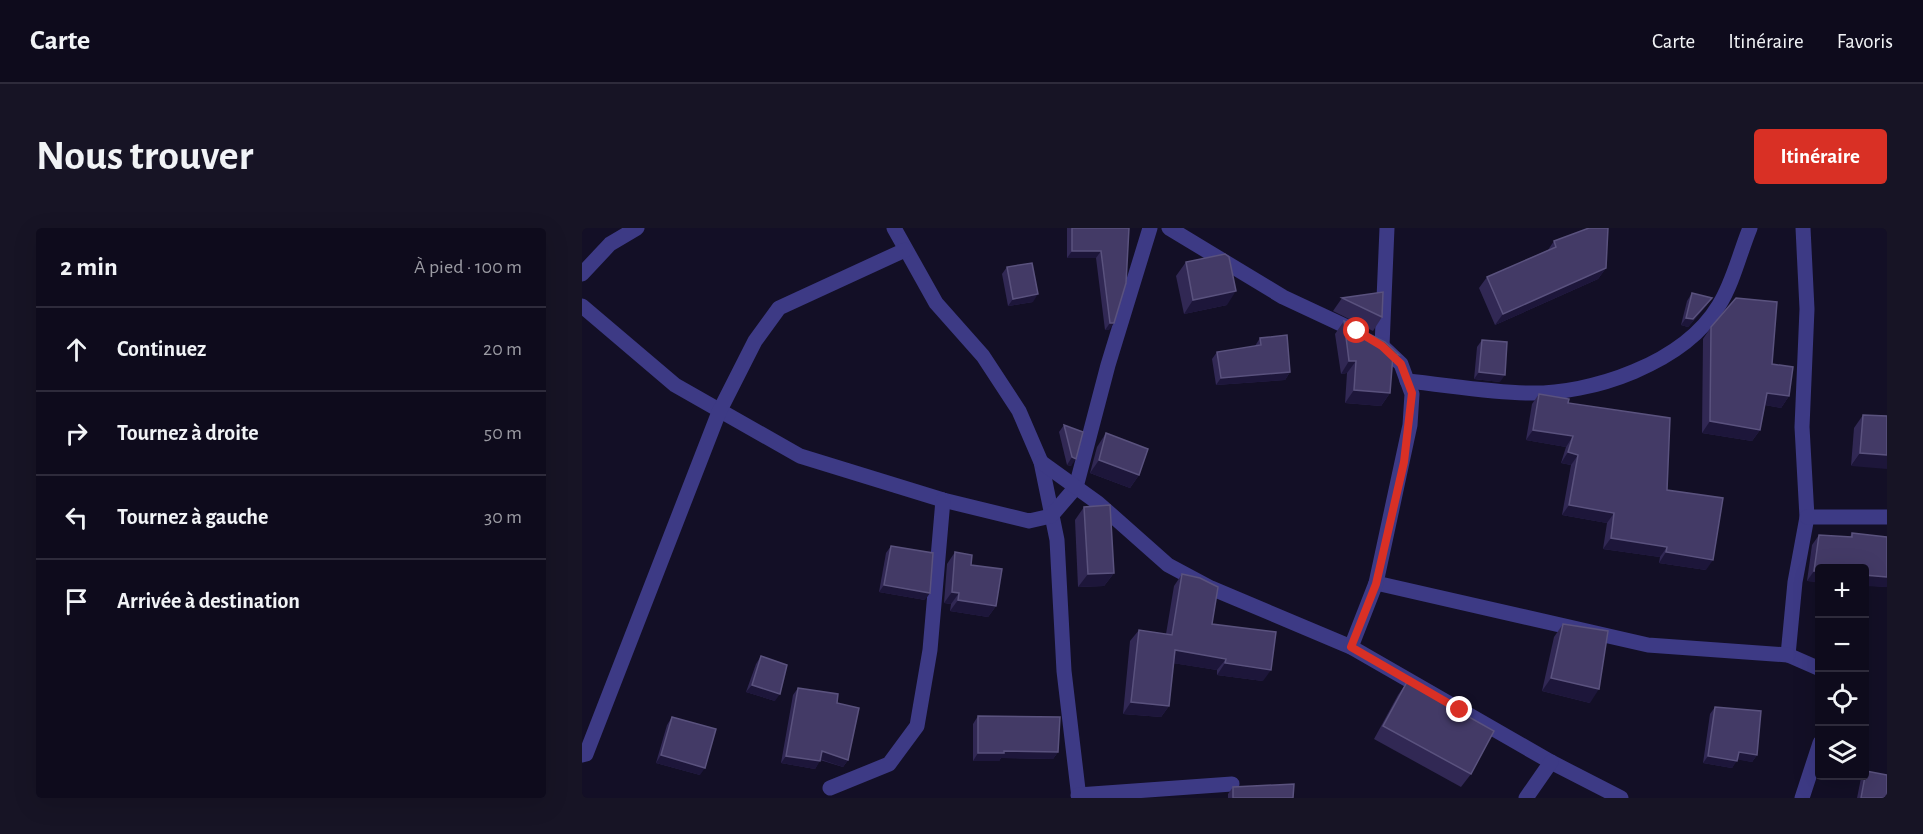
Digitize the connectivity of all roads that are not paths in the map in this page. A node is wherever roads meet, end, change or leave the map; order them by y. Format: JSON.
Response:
{"nodes":[{"id":1,"x":637,"y":228,"type":"edge"},
{"id":2,"x":894,"y":228,"type":"edge"},
{"id":3,"x":1150,"y":228,"type":"edge"},
{"id":4,"x":1169,"y":228,"type":"edge"},
{"id":5,"x":1387,"y":228,"type":"edge"},
{"id":6,"x":1750,"y":228,"type":"edge"},
{"id":7,"x":1803,"y":228,"type":"edge"},
{"id":8,"x":905,"y":250,"type":"junction"},
{"id":9,"x":582,"y":274,"type":"edge"},
{"id":10,"x":582,"y":306,"type":"edge"},
{"id":11,"x":1382,"y":346,"type":"junction"},
{"id":12,"x":1407,"y":381,"type":"junction"},
{"id":13,"x":719,"y":412,"type":"junction"},
{"id":14,"x":1041,"y":462,"type":"junction"},
{"id":15,"x":1076,"y":487,"type":"junction"},
{"id":16,"x":943,"y":500,"type":"junction"},
{"id":17,"x":1051,"y":516,"type":"junction"},
{"id":18,"x":1807,"y":517,"type":"junction"},
{"id":19,"x":1887,"y":517,"type":"edge"},
{"id":20,"x":1376,"y":584,"type":"junction"},
{"id":21,"x":1351,"y":647,"type":"junction"},
{"id":22,"x":1788,"y":655,"type":"junction"},
{"id":23,"x":1815,"y":665,"type":"edge"},
{"id":24,"x":582,"y":755,"type":"edge"},
{"id":25,"x":1815,"y":758,"type":"edge"},
{"id":26,"x":1551,"y":762,"type":"junction"},
{"id":27,"x":1232,"y":784,"type":"dead end"},
{"id":28,"x":830,"y":788,"type":"dead end"},
{"id":29,"x":1079,"y":796,"type":"edge"},
{"id":30,"x":1526,"y":798,"type":"edge"},
{"id":31,"x":1621,"y":798,"type":"edge"},
{"id":32,"x":1802,"y":798,"type":"edge"}],
"edges":[{"from":1,"to":9,"type":"street"},
{"from":2,"to":8,"type":"street"},
{"from":3,"to":15,"type":"street"},
{"from":4,"to":11,"type":"street"},
{"from":5,"to":11,"type":"street"},
{"from":6,"to":12,"type":"street"},
{"from":7,"to":18,"type":"street"},
{"from":8,"to":13,"type":"street"},
{"from":8,"to":14,"type":"street"},
{"from":10,"to":13,"type":"street"},
{"from":11,"to":12,"type":"street"},
{"from":12,"to":20,"type":"street"},
{"from":13,"to":16,"type":"street"},
{"from":13,"to":24,"type":"street"},
{"from":14,"to":15,"type":"street"},
{"from":14,"to":17,"type":"street"},
{"from":15,"to":17,"type":"street"},
{"from":15,"to":21,"type":"street"},
{"from":16,"to":17,"type":"street"},
{"from":16,"to":28,"type":"street"},
{"from":17,"to":29,"type":"street"},
{"from":18,"to":19,"type":"street"},
{"from":18,"to":22,"type":"street"},
{"from":20,"to":21,"type":"street"},
{"from":20,"to":22,"type":"street"},
{"from":21,"to":26,"type":"street"},
{"from":22,"to":23,"type":"street"},
{"from":25,"to":32,"type":"street"},
{"from":26,"to":30,"type":"street"},
{"from":26,"to":31,"type":"street"},
{"from":27,"to":29,"type":"street"}]}
